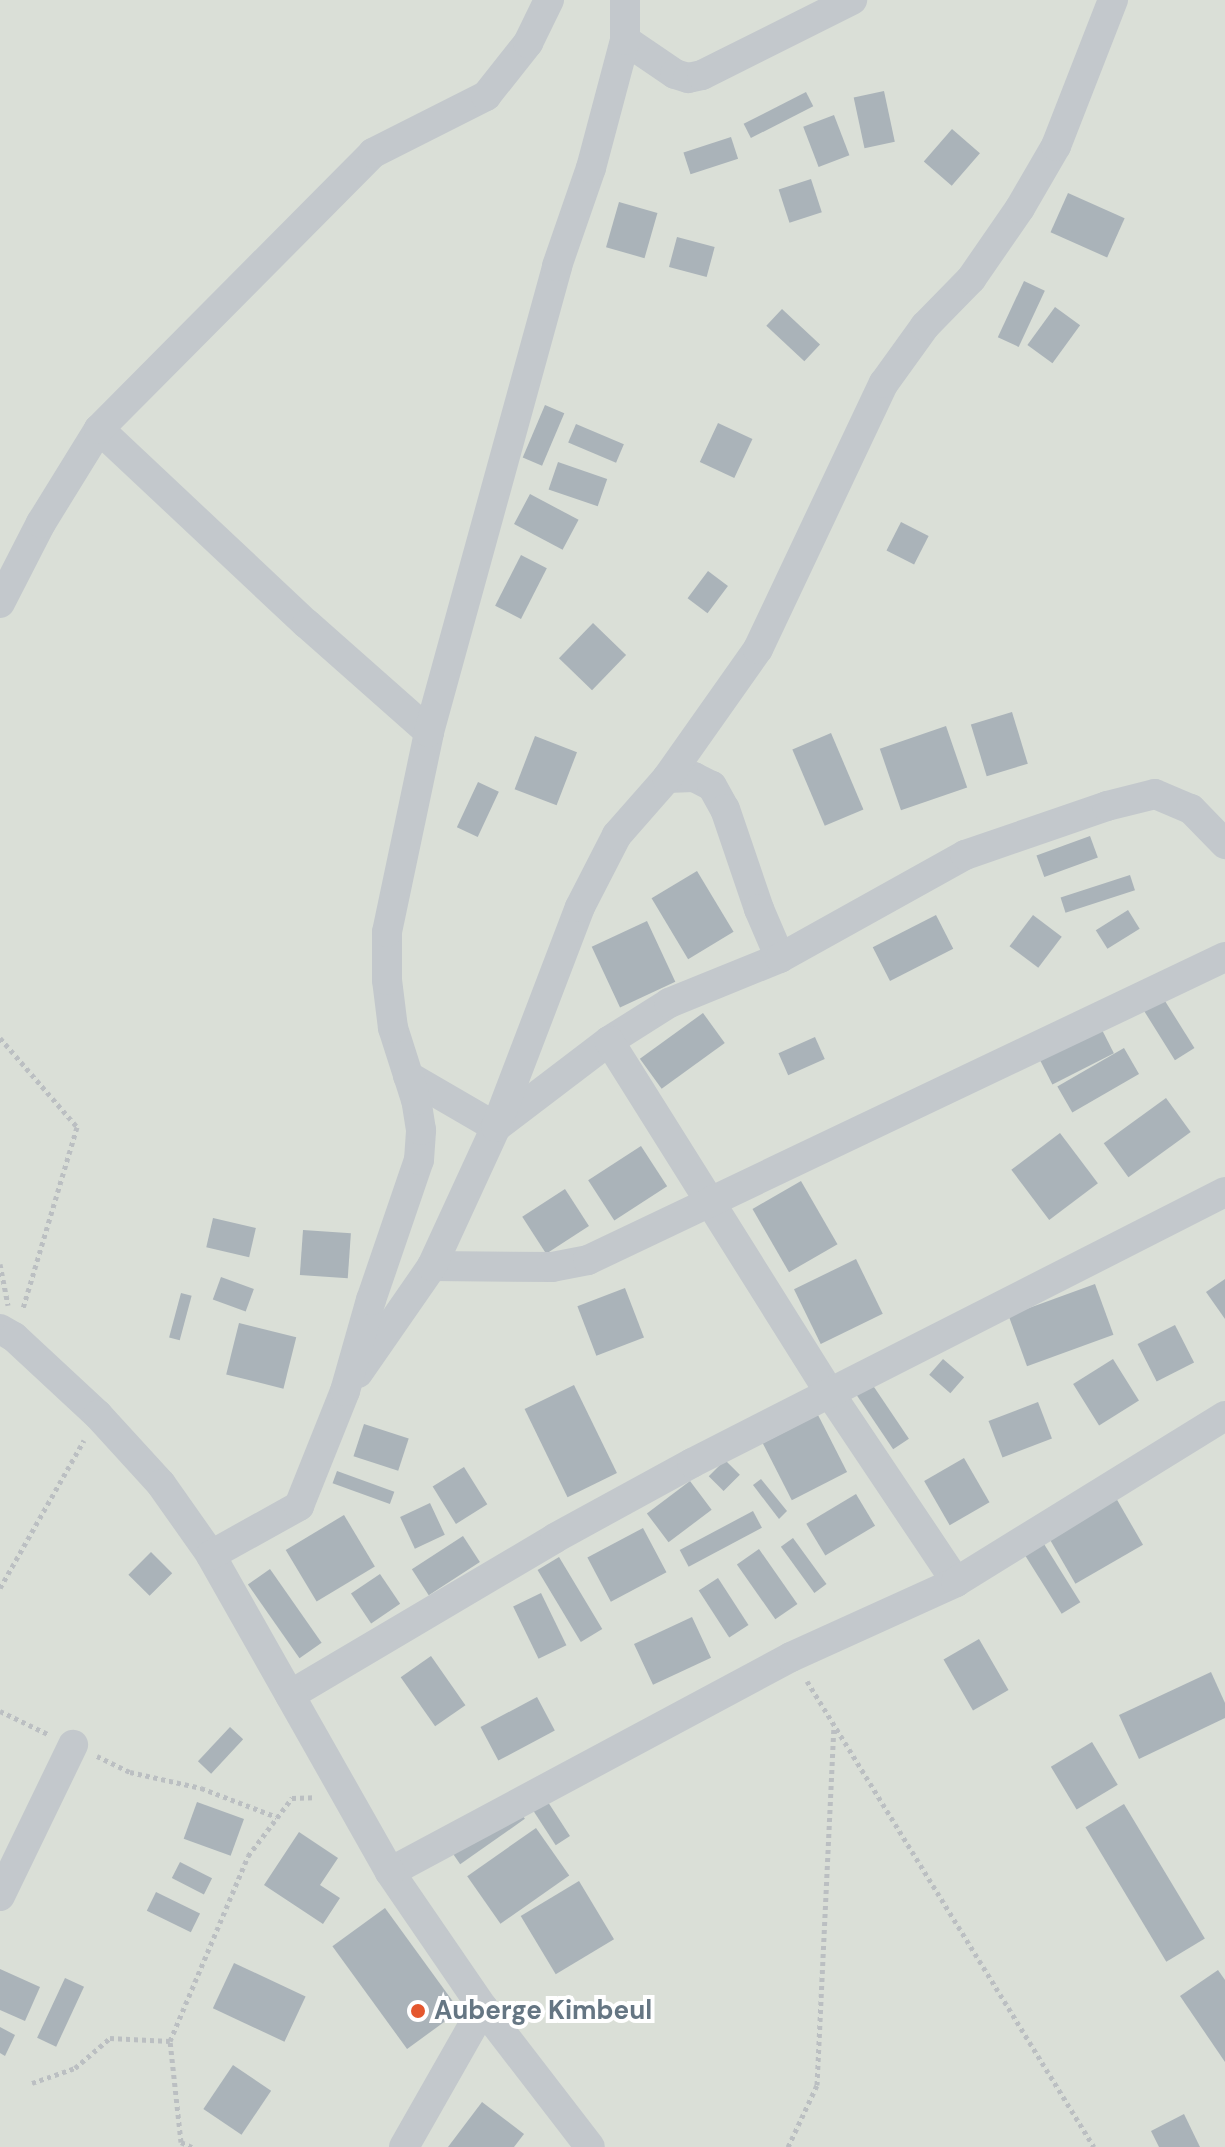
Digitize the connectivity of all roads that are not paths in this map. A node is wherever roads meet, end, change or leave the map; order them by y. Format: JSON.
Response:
{"nodes":[{"id":1,"x":549,"y":0,"type":"edge"},
{"id":2,"x":625,"y":0,"type":"edge"},
{"id":3,"x":852,"y":0,"type":"edge"},
{"id":4,"x":1113,"y":0,"type":"edge"},
{"id":5,"x":625,"y":40,"type":"junction"},
{"id":6,"x":99,"y":429,"type":"junction"},
{"id":7,"x":0,"y":603,"type":"edge"},
{"id":8,"x":429,"y":732,"type":"junction"},
{"id":9,"x":667,"y":778,"type":"junction"},
{"id":10,"x":1225,"y":844,"type":"edge"},
{"id":11,"x":1225,"y":957,"type":"edge"},
{"id":12,"x":780,"y":958,"type":"junction"},
{"id":13,"x":609,"y":1041,"type":"junction"},
{"id":14,"x":408,"y":1076,"type":"junction"},
{"id":15,"x":496,"y":1127,"type":"junction"},
{"id":16,"x":1225,"y":1192,"type":"edge"},
{"id":17,"x":712,"y":1203,"type":"junction"},
{"id":18,"x":432,"y":1266,"type":"junction"},
{"id":19,"x":7,"y":1333,"type":"edge"},
{"id":20,"x":345,"y":1391,"type":"junction"},
{"id":21,"x":831,"y":1395,"type":"junction"},
{"id":22,"x":1225,"y":1416,"type":"edge"},
{"id":23,"x":211,"y":1555,"type":"junction"},
{"id":24,"x":956,"y":1582,"type":"junction"},
{"id":25,"x":290,"y":1695,"type":"junction"},
{"id":26,"x":73,"y":1745,"type":"road end"},
{"id":27,"x":390,"y":1872,"type":"junction"},
{"id":28,"x":0,"y":1896,"type":"edge"},
{"id":29,"x":483,"y":2008,"type":"junction"},
{"id":30,"x":404,"y":2147,"type":"edge"},
{"id":31,"x":590,"y":2147,"type":"edge"}],
"edges":[{"from":1,"to":6,"type":"street"},
{"from":2,"to":5,"type":"street"},
{"from":3,"to":5,"type":"street"},
{"from":4,"to":9,"type":"street"},
{"from":5,"to":8,"type":"street"},
{"from":6,"to":7,"type":"street"},
{"from":6,"to":8,"type":"street"},
{"from":8,"to":14,"type":"street"},
{"from":9,"to":12,"type":"street"},
{"from":9,"to":15,"type":"street"},
{"from":10,"to":12,"type":"street"},
{"from":11,"to":17,"type":"street"},
{"from":12,"to":13,"type":"street"},
{"from":13,"to":15,"type":"street"},
{"from":13,"to":17,"type":"street"},
{"from":14,"to":15,"type":"street"},
{"from":14,"to":20,"type":"street"},
{"from":15,"to":18,"type":"street"},
{"from":16,"to":21,"type":"street"},
{"from":17,"to":18,"type":"street"},
{"from":17,"to":21,"type":"street"},
{"from":18,"to":20,"type":"street"},
{"from":19,"to":23,"type":"street"},
{"from":20,"to":23,"type":"street"},
{"from":21,"to":24,"type":"street"},
{"from":21,"to":25,"type":"street"},
{"from":22,"to":24,"type":"street"},
{"from":23,"to":25,"type":"street"},
{"from":24,"to":27,"type":"street"},
{"from":25,"to":27,"type":"street"},
{"from":26,"to":28,"type":"street"},
{"from":27,"to":29,"type":"street"},
{"from":29,"to":30,"type":"street"},
{"from":29,"to":31,"type":"street"}]}
